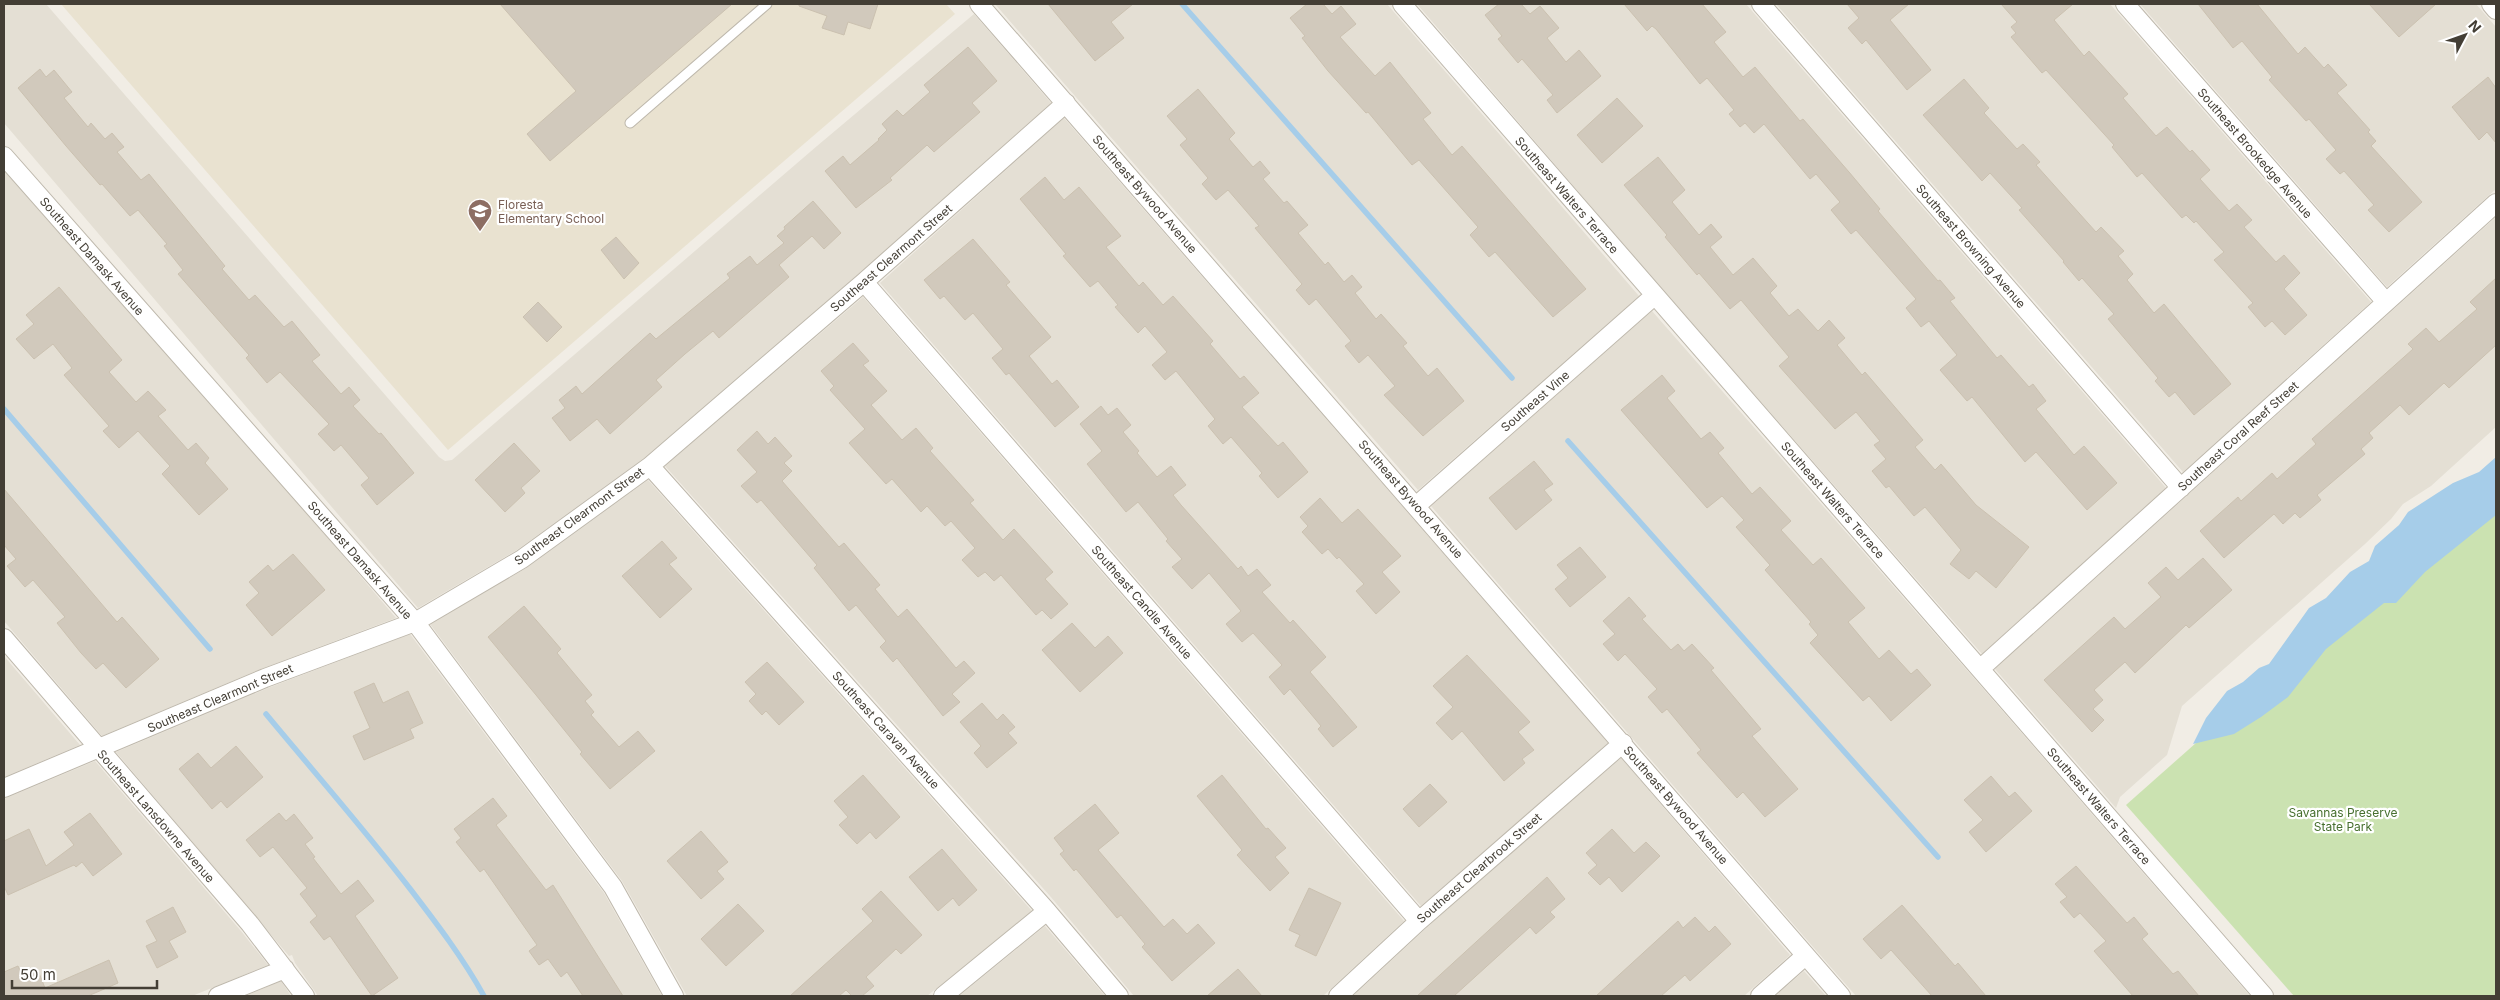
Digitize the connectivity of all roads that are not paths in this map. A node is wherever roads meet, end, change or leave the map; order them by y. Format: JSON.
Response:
{"nodes":[{"id":1,"x":767,"y":4,"type":"edge"},
{"id":2,"x":980,"y":4,"type":"edge"},
{"id":3,"x":1402,"y":4,"type":"edge"},
{"id":4,"x":1761,"y":4,"type":"edge"},
{"id":5,"x":2125,"y":4,"type":"edge"},
{"id":6,"x":2491,"y":4,"type":"edge"},
{"id":7,"x":2496,"y":10,"type":"edge"},
{"id":8,"x":1066,"y":103,"type":"junction"},
{"id":9,"x":630,"y":124,"type":"dead end"},
{"id":10,"x":4,"y":156,"type":"edge"},
{"id":11,"x":2496,"y":203,"type":"edge"},
{"id":12,"x":864,"y":282,"type":"junction"},
{"id":13,"x":1654,"y":296,"type":"junction"},
{"id":14,"x":2386,"y":302,"type":"junction"},
{"id":15,"x":650,"y":466,"type":"junction"},
{"id":16,"x":2181,"y":488,"type":"junction"},
{"id":17,"x":1416,"y":506,"type":"junction"},
{"id":18,"x":414,"y":622,"type":"junction"},
{"id":19,"x":4,"y":638,"type":"edge"},
{"id":20,"x":1980,"y":669,"type":"junction"},
{"id":21,"x":1623,"y":743,"type":"junction"},
{"id":22,"x":98,"y":749,"type":"junction"},
{"id":23,"x":4,"y":788,"type":"edge"},
{"id":24,"x":1047,"y":911,"type":"junction"},
{"id":25,"x":1419,"y":921,"type":"junction"},
{"id":26,"x":1806,"y":956,"type":"junction"},
{"id":27,"x":285,"y":969,"type":"junction"},
{"id":28,"x":218,"y":996,"type":"edge"},
{"id":29,"x":305,"y":996,"type":"edge"},
{"id":30,"x":674,"y":996,"type":"edge"},
{"id":31,"x":943,"y":996,"type":"edge"},
{"id":32,"x":1120,"y":996,"type":"edge"},
{"id":33,"x":1338,"y":996,"type":"edge"},
{"id":34,"x":1760,"y":996,"type":"edge"},
{"id":35,"x":1841,"y":996,"type":"edge"},
{"id":36,"x":2264,"y":996,"type":"edge"}],
"edges":[{"from":1,"to":9,"type":"lane"},
{"from":2,"to":8,"type":"street","name":"Southeast Bywood Avenue"},
{"from":3,"to":13,"type":"street","name":"Southeast Walters Terrace"},
{"from":4,"to":16,"type":"street","name":"Southeast Browning Avenue"},
{"from":5,"to":14,"type":"street","name":"Southeast Brookedge Avenue"},
{"from":6,"to":7,"type":"street"},
{"from":8,"to":12,"type":"street","name":"Southeast Clearmont Street"},
{"from":8,"to":17,"type":"street","name":"Southeast Bywood Avenue"},
{"from":10,"to":18,"type":"street","name":"Southeast Damask Avenue"},
{"from":11,"to":14,"type":"street","name":"Southeast Coral Reef Street"},
{"from":12,"to":15,"type":"street","name":"Southeast Clearmont Street"},
{"from":12,"to":25,"type":"street","name":"Southeast Candle Avenue"},
{"from":13,"to":17,"type":"street","name":"Southeast Vine"},
{"from":13,"to":20,"type":"street","name":"Southeast Walters Terrace"},
{"from":14,"to":16,"type":"street","name":"Southeast Coral Reef Street"},
{"from":15,"to":18,"type":"street","name":"Southeast Clearmont Street"},
{"from":15,"to":24,"type":"street","name":"Southeast Caravan Avenue"},
{"from":16,"to":20,"type":"street","name":"Southeast Coral Reef Street"},
{"from":17,"to":21,"type":"street","name":"Southeast Bywood Avenue"},
{"from":18,"to":22,"type":"street","name":"Southeast Clearmont Street"},
{"from":18,"to":30,"type":"street","name":"Southeast Damask Avenue"},
{"from":19,"to":22,"type":"street","name":"Southeast Lansdowne Avenue"},
{"from":20,"to":36,"type":"street","name":"Southeast Walters Terrace"},
{"from":21,"to":25,"type":"street","name":"Southeast Clearbrook Street"},
{"from":21,"to":26,"type":"street","name":"Southeast Bywood Avenue"},
{"from":22,"to":23,"type":"street","name":"Southeast Clearmont Street"},
{"from":22,"to":27,"type":"street","name":"Southeast Lansdowne Avenue"},
{"from":24,"to":31,"type":"street"},
{"from":24,"to":32,"type":"street","name":"Southeast Caravan Avenue"},
{"from":25,"to":33,"type":"street","name":"Southeast Clearbrook Street"},
{"from":26,"to":34,"type":"street"},
{"from":26,"to":35,"type":"street","name":"Southeast Bywood Avenue"},
{"from":27,"to":28,"type":"street"},
{"from":27,"to":29,"type":"street","name":"Southeast Lansdowne Avenue"}]}
